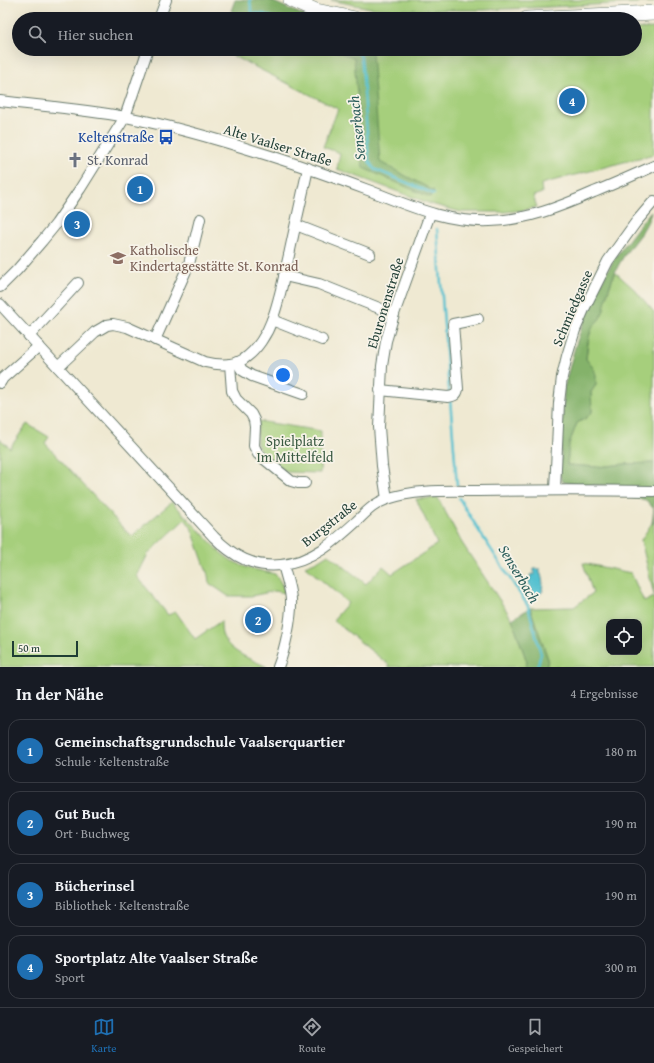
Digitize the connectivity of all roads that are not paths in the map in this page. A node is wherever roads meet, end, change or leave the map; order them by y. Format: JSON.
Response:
{"nodes":[{"id":1,"x":166,"y":0,"type":"edge"},
{"id":2,"x":291,"y":0,"type":"edge"},
{"id":3,"x":162,"y":12,"type":"edge"},
{"id":4,"x":324,"y":12,"type":"edge"},
{"id":5,"x":654,"y":13,"type":"edge"},
{"id":6,"x":642,"y":14,"type":"edge"},
{"id":7,"x":146,"y":56,"type":"edge"},
{"id":8,"x":0,"y":101,"type":"edge"},
{"id":9,"x":125,"y":117,"type":"junction"},
{"id":10,"x":654,"y":166,"type":"edge"},
{"id":11,"x":308,"y":168,"type":"junction"},
{"id":12,"x":654,"y":201,"type":"edge"},
{"id":13,"x":430,"y":214,"type":"junction"},
{"id":14,"x":200,"y":219,"type":"dead end"},
{"id":15,"x":296,"y":225,"type":"junction"},
{"id":16,"x":370,"y":254,"type":"dead end"},
{"id":17,"x":284,"y":276,"type":"junction"},
{"id":18,"x":78,"y":283,"type":"dead end"},
{"id":19,"x":0,"y":287,"type":"edge"},
{"id":20,"x":0,"y":304,"type":"edge"},
{"id":21,"x":394,"y":314,"type":"junction"},
{"id":22,"x":478,"y":319,"type":"dead end"},
{"id":23,"x":272,"y":320,"type":"junction"},
{"id":24,"x":29,"y":336,"type":"junction"},
{"id":25,"x":155,"y":340,"type":"junction"},
{"id":26,"x":322,"y":340,"type":"dead end"},
{"id":27,"x":39,"y":346,"type":"junction"},
{"id":28,"x":233,"y":363,"type":"junction"},
{"id":29,"x":58,"y":366,"type":"junction"},
{"id":30,"x":0,"y":383,"type":"edge"},
{"id":31,"x":380,"y":390,"type":"junction"},
{"id":32,"x":303,"y":394,"type":"dead end"},
{"id":33,"x":305,"y":483,"type":"dead end"},
{"id":34,"x":555,"y":490,"type":"junction"},
{"id":35,"x":654,"y":491,"type":"edge"},
{"id":36,"x":387,"y":499,"type":"junction"},
{"id":37,"x":283,"y":565,"type":"junction"},
{"id":38,"x":278,"y":667,"type":"edge"}],
"edges":[{"from":1,"to":3,"type":"street"},
{"from":2,"to":4,"type":"main road"},
{"from":5,"to":6,"type":"main road"},
{"from":7,"to":9,"type":"street"},
{"from":8,"to":9,"type":"street","name":"Alte Vaalser Straße"},
{"from":9,"to":11,"type":"street","name":"Alte Vaalser Straße"},
{"from":9,"to":19,"type":"street"},
{"from":10,"to":13,"type":"street","name":"Alte Vaalser Straße"},
{"from":11,"to":13,"type":"street","name":"Alte Vaalser Straße"},
{"from":11,"to":15,"type":"street"},
{"from":12,"to":34,"type":"street","name":"Schmiedgasse"},
{"from":13,"to":21,"type":"street","name":"Eburonenstraße"},
{"from":14,"to":25,"type":"street"},
{"from":15,"to":16,"type":"street"},
{"from":15,"to":17,"type":"street"},
{"from":17,"to":21,"type":"street"},
{"from":17,"to":23,"type":"street"},
{"from":18,"to":24,"type":"street"},
{"from":20,"to":24,"type":"street","name":"Burgstraße"},
{"from":21,"to":31,"type":"street","name":"Eburonenstraße"},
{"from":22,"to":31,"type":"street"},
{"from":23,"to":26,"type":"street"},
{"from":23,"to":28,"type":"street"},
{"from":24,"to":27,"type":"street","name":"Burgstraße"},
{"from":25,"to":28,"type":"street"},
{"from":25,"to":29,"type":"street"},
{"from":27,"to":29,"type":"street","name":"Burgstraße"},
{"from":27,"to":30,"type":"street"},
{"from":28,"to":32,"type":"street"},
{"from":28,"to":33,"type":"street"},
{"from":29,"to":37,"type":"street","name":"Burgstraße"},
{"from":31,"to":36,"type":"street","name":"Eburonenstraße"},
{"from":34,"to":35,"type":"street","name":"Burgstraße"},
{"from":34,"to":36,"type":"street","name":"Burgstraße"},
{"from":36,"to":37,"type":"street","name":"Burgstraße"},
{"from":37,"to":38,"type":"street"}]}
